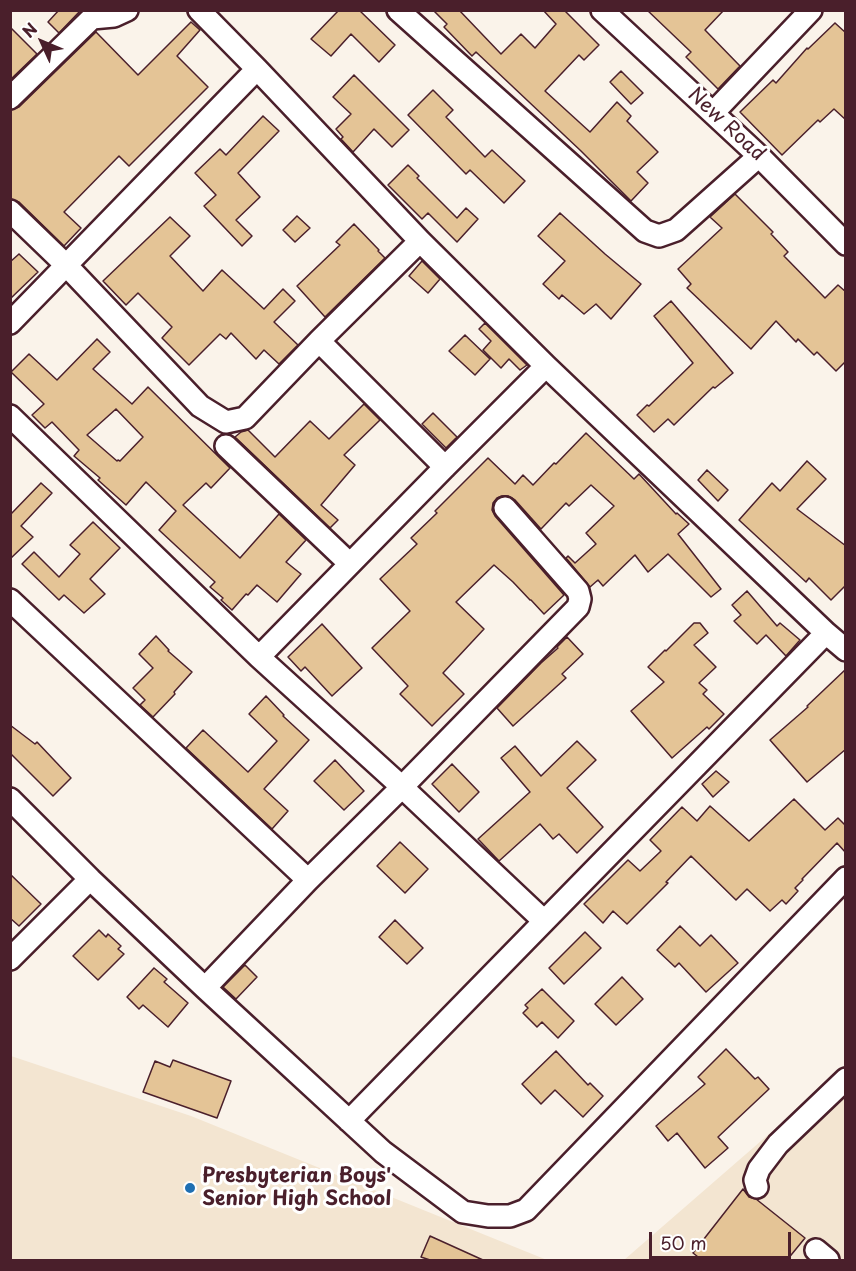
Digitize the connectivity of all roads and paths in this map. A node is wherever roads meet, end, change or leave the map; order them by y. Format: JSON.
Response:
{"nodes":[{"id":1,"x":127,"y":10,"type":"edge"},
{"id":2,"x":199,"y":10,"type":"edge"},
{"id":3,"x":398,"y":10,"type":"edge"},
{"id":4,"x":602,"y":10,"type":"edge"},
{"id":5,"x":811,"y":10,"type":"edge"},
{"id":6,"x":257,"y":69,"type":"junction"},
{"id":7,"x":10,"y":98,"type":"edge"},
{"id":8,"x":713,"y":113,"type":"junction"},
{"id":9,"x":759,"y":156,"type":"junction"},
{"id":10,"x":10,"y":211,"type":"edge"},
{"id":11,"x":420,"y":241,"type":"junction"},
{"id":12,"x":846,"y":244,"type":"edge"},
{"id":13,"x":66,"y":265,"type":"junction"},
{"id":14,"x":10,"y":323,"type":"edge"},
{"id":15,"x":319,"y":341,"type":"junction"},
{"id":16,"x":546,"y":366,"type":"junction"},
{"id":17,"x":10,"y":416,"type":"edge"},
{"id":18,"x":226,"y":446,"type":"dead end"},
{"id":19,"x":445,"y":467,"type":"junction"},
{"id":20,"x":504,"y":508,"type":"dead end"},
{"id":21,"x":350,"y":564,"type":"junction"},
{"id":22,"x":10,"y":600,"type":"edge"},
{"id":23,"x":826,"y":633,"type":"junction"},
{"id":24,"x":846,"y":650,"type":"edge"},
{"id":25,"x":259,"y":657,"type":"junction"},
{"id":26,"x":402,"y":787,"type":"junction"},
{"id":27,"x":10,"y":799,"type":"edge"},
{"id":28,"x":846,"y":878,"type":"edge"},
{"id":29,"x":90,"y":879,"type":"junction"},
{"id":30,"x":308,"y":880,"type":"junction"},
{"id":31,"x":544,"y":921,"type":"junction"},
{"id":32,"x":10,"y":959,"type":"edge"},
{"id":33,"x":205,"y":988,"type":"junction"},
{"id":34,"x":846,"y":1079,"type":"edge"},
{"id":35,"x":349,"y":1121,"type":"junction"},
{"id":36,"x":757,"y":1188,"type":"dead end"}],
"edges":[{"from":1,"to":7,"type":"street"},
{"from":2,"to":6,"type":"street"},
{"from":3,"to":9,"type":"street"},
{"from":4,"to":8,"type":"street","name":"New Road"},
{"from":5,"to":8,"type":"street"},
{"from":6,"to":11,"type":"street"},
{"from":6,"to":13,"type":"street"},
{"from":8,"to":9,"type":"street","name":"New Road"},
{"from":9,"to":12,"type":"street","name":"New Road"},
{"from":10,"to":13,"type":"street"},
{"from":11,"to":15,"type":"street"},
{"from":11,"to":16,"type":"street"},
{"from":13,"to":14,"type":"street"},
{"from":13,"to":15,"type":"street"},
{"from":15,"to":19,"type":"street"},
{"from":16,"to":19,"type":"street"},
{"from":16,"to":23,"type":"street"},
{"from":17,"to":25,"type":"street"},
{"from":18,"to":21,"type":"street"},
{"from":19,"to":21,"type":"street"},
{"from":20,"to":26,"type":"street"},
{"from":21,"to":25,"type":"street"},
{"from":22,"to":30,"type":"street"},
{"from":23,"to":24,"type":"street"},
{"from":23,"to":31,"type":"street"},
{"from":25,"to":26,"type":"street"},
{"from":26,"to":30,"type":"street"},
{"from":26,"to":31,"type":"street"},
{"from":27,"to":29,"type":"street"},
{"from":28,"to":35,"type":"street"},
{"from":29,"to":32,"type":"street"},
{"from":29,"to":33,"type":"street"},
{"from":30,"to":33,"type":"street"},
{"from":31,"to":35,"type":"street"},
{"from":33,"to":35,"type":"street"},
{"from":34,"to":36,"type":"street"}]}
